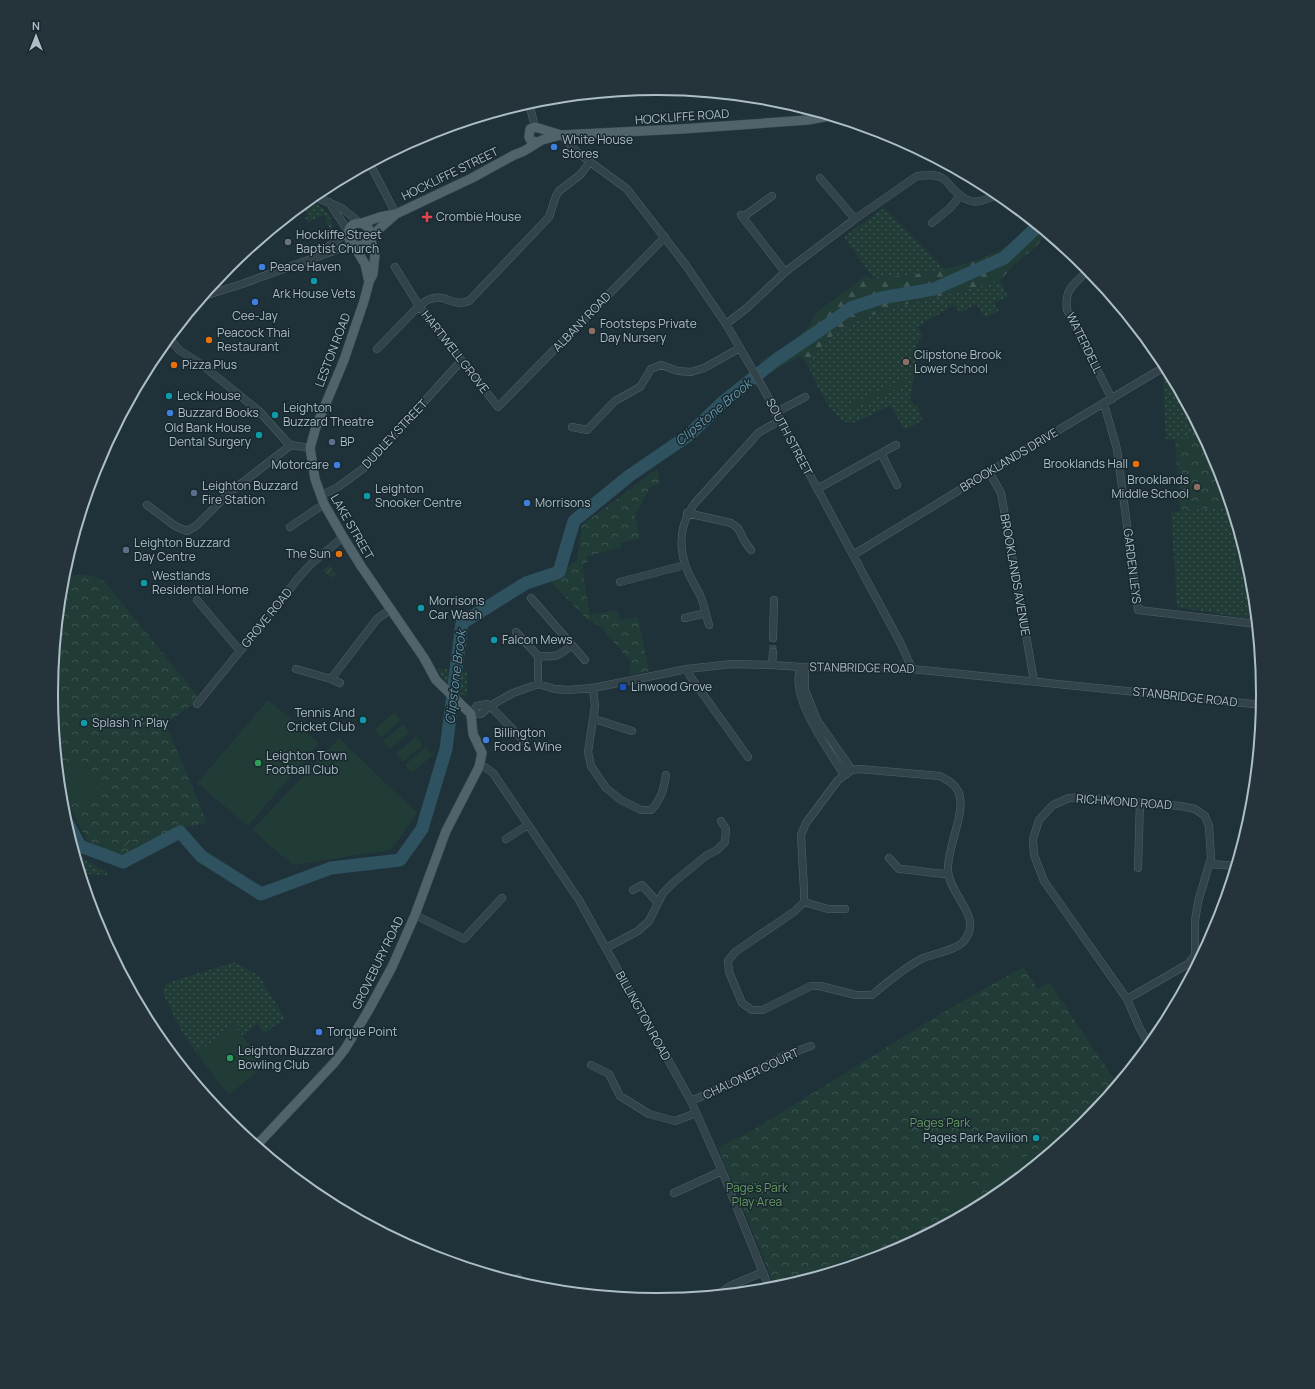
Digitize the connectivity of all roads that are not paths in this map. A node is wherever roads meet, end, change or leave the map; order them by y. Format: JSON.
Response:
{"nodes":[{"id":1,"x":531,"y":109,"type":"edge"},
{"id":2,"x":806,"y":114,"type":"edge"},
{"id":3,"x":821,"y":118,"type":"edge"},
{"id":4,"x":808,"y":120,"type":"junction"},
{"id":5,"x":538,"y":128,"type":"junction"},
{"id":6,"x":561,"y":136,"type":"junction"},
{"id":7,"x":529,"y":137,"type":"junction"},
{"id":8,"x":540,"y":141,"type":"junction"},
{"id":9,"x":514,"y":155,"type":"junction"},
{"id":10,"x":590,"y":162,"type":"junction"},
{"id":11,"x":372,"y":168,"type":"edge"},
{"id":12,"x":820,"y":178,"type":"dead end"},
{"id":13,"x":772,"y":196,"type":"dead end"},
{"id":14,"x":960,"y":196,"type":"junction"},
{"id":15,"x":993,"y":197,"type":"edge"},
{"id":16,"x":320,"y":199,"type":"edge"},
{"id":17,"x":328,"y":202,"type":"junction"},
{"id":18,"x":396,"y":214,"type":"junction"},
{"id":19,"x":855,"y":219,"type":"junction"},
{"id":20,"x":932,"y":222,"type":"dead end"},
{"id":21,"x":361,"y":223,"type":"junction"},
{"id":22,"x":348,"y":231,"type":"junction"},
{"id":23,"x":665,"y":237,"type":"junction"},
{"id":24,"x":370,"y":238,"type":"junction"},
{"id":25,"x":353,"y":244,"type":"junction"},
{"id":26,"x":314,"y":257,"type":"junction"},
{"id":27,"x":395,"y":267,"type":"dead end"},
{"id":28,"x":785,"y":272,"type":"junction"},
{"id":29,"x":1084,"y":274,"type":"edge"},
{"id":30,"x":369,"y":282,"type":"junction"},
{"id":31,"x":213,"y":293,"type":"edge"},
{"id":32,"x":419,"y":306,"type":"junction"},
{"id":33,"x":726,"y":324,"type":"junction"},
{"id":34,"x":172,"y":343,"type":"edge"},
{"id":35,"x":740,"y":348,"type":"junction"},
{"id":36,"x":377,"y":349,"type":"dead end"},
{"id":37,"x":461,"y":361,"type":"junction"},
{"id":38,"x":1161,"y":369,"type":"edge"},
{"id":39,"x":805,"y":397,"type":"dead end"},
{"id":40,"x":1112,"y":399,"type":"junction"},
{"id":41,"x":1104,"y":404,"type":"junction"},
{"id":42,"x":498,"y":407,"type":"joint"},
{"id":43,"x":776,"y":413,"type":"junction"},
{"id":44,"x":779,"y":421,"type":"junction"},
{"id":45,"x":572,"y":426,"type":"dead end"},
{"id":46,"x":292,"y":445,"type":"junction"},
{"id":47,"x":896,"y":445,"type":"dead end"},
{"id":48,"x":310,"y":448,"type":"junction"},
{"id":49,"x":881,"y":453,"type":"junction"},
{"id":50,"x":989,"y":472,"type":"junction"},
{"id":51,"x":898,"y":485,"type":"dead end"},
{"id":52,"x":817,"y":489,"type":"junction"},
{"id":53,"x":322,"y":500,"type":"junction"},
{"id":54,"x":147,"y":505,"type":"dead end"},
{"id":55,"x":688,"y":513,"type":"junction"},
{"id":56,"x":290,"y":527,"type":"dead end"},
{"id":57,"x":343,"y":537,"type":"junction"},
{"id":58,"x":751,"y":550,"type":"dead end"},
{"id":59,"x":852,"y":555,"type":"junction"},
{"id":60,"x":685,"y":565,"type":"junction"},
{"id":61,"x":620,"y":582,"type":"dead end"},
{"id":62,"x":532,"y":598,"type":"dead end"},
{"id":63,"x":197,"y":600,"type":"dead end"},
{"id":64,"x":774,"y":600,"type":"dead end"},
{"id":65,"x":391,"y":609,"type":"junction"},
{"id":66,"x":706,"y":613,"type":"junction"},
{"id":67,"x":685,"y":618,"type":"dead end"},
{"id":68,"x":1253,"y":624,"type":"edge"},
{"id":69,"x":709,"y":625,"type":"dead end"},
{"id":70,"x":516,"y":632,"type":"dead end"},
{"id":71,"x":773,"y":638,"type":"tunnel mouth"},
{"id":72,"x":572,"y":646,"type":"junction"},
{"id":73,"x":240,"y":650,"type":"junction"},
{"id":74,"x":773,"y":652,"type":"tunnel mouth"},
{"id":75,"x":538,"y":656,"type":"junction"},
{"id":76,"x":585,"y":660,"type":"dead end"},
{"id":77,"x":772,"y":665,"type":"junction"},
{"id":78,"x":801,"y":667,"type":"junction"},
{"id":79,"x":296,"y":668,"type":"dead end"},
{"id":80,"x":687,"y":668,"type":"junction"},
{"id":81,"x":912,"y":669,"type":"junction"},
{"id":82,"x":330,"y":680,"type":"junction"},
{"id":83,"x":1034,"y":681,"type":"junction"},
{"id":84,"x":340,"y":683,"type":"dead end"},
{"id":85,"x":538,"y":684,"type":"junction"},
{"id":86,"x":593,"y":688,"type":"junction"},
{"id":87,"x":197,"y":704,"type":"dead end"},
{"id":88,"x":1257,"y":704,"type":"edge"},
{"id":89,"x":490,"y":706,"type":"junction"},
{"id":90,"x":471,"y":714,"type":"junction"},
{"id":91,"x":594,"y":719,"type":"junction"},
{"id":92,"x":632,"y":731,"type":"dead end"},
{"id":93,"x":524,"y":741,"type":"dead end"},
{"id":94,"x":748,"y":757,"type":"dead end"},
{"id":95,"x":480,"y":764,"type":"junction"},
{"id":96,"x":852,"y":770,"type":"junction"},
{"id":97,"x":666,"y":775,"type":"dead end"},
{"id":98,"x":844,"y":775,"type":"junction"},
{"id":99,"x":1140,"y":803,"type":"junction"},
{"id":100,"x":721,"y":821,"type":"dead end"},
{"id":101,"x":528,"y":825,"type":"junction"},
{"id":102,"x":506,"y":840,"type":"dead end"},
{"id":103,"x":888,"y":858,"type":"dead end"},
{"id":104,"x":1210,"y":864,"type":"junction"},
{"id":105,"x":1232,"y":866,"type":"edge"},
{"id":106,"x":1138,"y":868,"type":"dead end"},
{"id":107,"x":948,"y":874,"type":"junction"},
{"id":108,"x":633,"y":890,"type":"dead end"},
{"id":109,"x":502,"y":898,"type":"dead end"},
{"id":110,"x":804,"y":902,"type":"junction"},
{"id":111,"x":658,"y":903,"type":"junction"},
{"id":112,"x":845,"y":909,"type":"dead end"},
{"id":113,"x":415,"y":915,"type":"junction"},
{"id":114,"x":606,"y":948,"type":"junction"},
{"id":115,"x":1127,"y":999,"type":"junction"},
{"id":116,"x":1147,"y":1040,"type":"edge"},
{"id":117,"x":811,"y":1046,"type":"dead end"},
{"id":118,"x":591,"y":1065,"type":"dead end"},
{"id":119,"x":691,"y":1102,"type":"junction"},
{"id":120,"x":696,"y":1113,"type":"junction"},
{"id":121,"x":259,"y":1142,"type":"edge"},
{"id":122,"x":722,"y":1171,"type":"junction"},
{"id":123,"x":674,"y":1193,"type":"dead end"},
{"id":124,"x":763,"y":1272,"type":"junction"},
{"id":125,"x":767,"y":1283,"type":"edge"},
{"id":126,"x":724,"y":1290,"type":"edge"}],
"edges":[{"from":1,"to":5,"type":"street"},
{"from":2,"to":4,"type":"street"},
{"from":3,"to":4,"type":"main road","name":"HOCKLIFFE ROAD"},
{"from":4,"to":6,"type":"main road","name":"HOCKLIFFE ROAD"},
{"from":5,"to":6,"type":"main road","name":"HOCKLIFFE ROAD"},
{"from":5,"to":7,"type":"main road"},
{"from":5,"to":8,"type":"main road"},
{"from":6,"to":8,"type":"main road","name":"HOCKLIFFE ROAD"},
{"from":6,"to":10,"type":"street","name":"SOUTH STREET"},
{"from":7,"to":8,"type":"main road"},
{"from":7,"to":9,"type":"main road","name":"HOCKLIFFE STREET"},
{"from":8,"to":9,"type":"main road","name":"HOCKLIFFE STREET"},
{"from":9,"to":18,"type":"main road","name":"HOCKLIFFE STREET"},
{"from":10,"to":23,"type":"street","name":"SOUTH STREET"},
{"from":10,"to":32,"type":"street"},
{"from":11,"to":18,"type":"street"},
{"from":12,"to":19,"type":"street"},
{"from":13,"to":28,"type":"street"},
{"from":14,"to":15,"type":"street"},
{"from":14,"to":19,"type":"street"},
{"from":14,"to":20,"type":"street"},
{"from":16,"to":17,"type":"street"},
{"from":17,"to":21,"type":"street"},
{"from":17,"to":22,"type":"street"},
{"from":18,"to":21,"type":"main road","name":"HOCKLIFFE STREET"},
{"from":18,"to":24,"type":"main road","name":"HOCKLIFFE STREET"},
{"from":19,"to":28,"type":"street"},
{"from":21,"to":22,"type":"main road"},
{"from":21,"to":24,"type":"main road"},
{"from":22,"to":25,"type":"main road"},
{"from":22,"to":26,"type":"street"},
{"from":23,"to":33,"type":"street","name":"SOUTH STREET"},
{"from":23,"to":42,"type":"street","name":"ALBANY ROAD"},
{"from":24,"to":25,"type":"main road"},
{"from":24,"to":30,"type":"main road","name":"LESTON ROAD"},
{"from":25,"to":26,"type":"street"},
{"from":25,"to":30,"type":"main road","name":"LESTON ROAD"},
{"from":26,"to":31,"type":"street"},
{"from":27,"to":32,"type":"street"},
{"from":28,"to":33,"type":"street"},
{"from":29,"to":40,"type":"street","name":"WATERDELL"},
{"from":30,"to":48,"type":"main road","name":"LESTON ROAD"},
{"from":32,"to":36,"type":"street","name":"HARTWELL GROVE"},
{"from":32,"to":37,"type":"street","name":"HARTWELL GROVE"},
{"from":33,"to":35,"type":"street","name":"SOUTH STREET"},
{"from":34,"to":46,"type":"street"},
{"from":35,"to":43,"type":"street","name":"SOUTH STREET"},
{"from":35,"to":45,"type":"street"},
{"from":37,"to":42,"type":"street","name":"HARTWELL GROVE"},
{"from":37,"to":53,"type":"street","name":"DUDLEY STREET"},
{"from":38,"to":40,"type":"street","name":"BROOKLANDS DRIVE"},
{"from":39,"to":43,"type":"street"},
{"from":40,"to":41,"type":"street","name":"BROOKLANDS DRIVE"},
{"from":41,"to":50,"type":"street","name":"BROOKLANDS DRIVE"},
{"from":41,"to":68,"type":"street","name":"GARDEN LEYS"},
{"from":43,"to":44,"type":"street","name":"SOUTH STREET"},
{"from":44,"to":52,"type":"street","name":"SOUTH STREET"},
{"from":44,"to":55,"type":"street"},
{"from":46,"to":48,"type":"street"},
{"from":46,"to":54,"type":"street"},
{"from":47,"to":49,"type":"street"},
{"from":48,"to":53,"type":"main road","name":"LAKE STREET"},
{"from":49,"to":51,"type":"street"},
{"from":49,"to":52,"type":"street"},
{"from":50,"to":59,"type":"street","name":"BROOKLANDS DRIVE"},
{"from":50,"to":83,"type":"street","name":"BROOKLANDS AVENUE"},
{"from":52,"to":59,"type":"street","name":"SOUTH STREET"},
{"from":53,"to":56,"type":"street","name":"DUDLEY STREET"},
{"from":53,"to":57,"type":"main road","name":"LAKE STREET"},
{"from":55,"to":58,"type":"street"},
{"from":55,"to":60,"type":"street"},
{"from":57,"to":65,"type":"main road","name":"LAKE STREET"},
{"from":57,"to":73,"type":"street","name":"GROVE ROAD"},
{"from":59,"to":81,"type":"street","name":"SOUTH STREET"},
{"from":60,"to":61,"type":"street"},
{"from":60,"to":66,"type":"street"},
{"from":62,"to":72,"type":"street"},
{"from":63,"to":73,"type":"street"},
{"from":64,"to":71,"type":"street"},
{"from":65,"to":82,"type":"street"},
{"from":65,"to":90,"type":"main road","name":"LAKE STREET"},
{"from":66,"to":67,"type":"street"},
{"from":66,"to":69,"type":"street"},
{"from":70,"to":75,"type":"street"},
{"from":72,"to":75,"type":"street"},
{"from":72,"to":76,"type":"street"},
{"from":73,"to":87,"type":"street","name":"GROVE ROAD"},
{"from":74,"to":77,"type":"street"},
{"from":75,"to":85,"type":"street"},
{"from":77,"to":78,"type":"street","name":"STANBRIDGE ROAD"},
{"from":77,"to":80,"type":"street","name":"STANBRIDGE ROAD"},
{"from":78,"to":81,"type":"street","name":"STANBRIDGE ROAD"},
{"from":78,"to":96,"type":"street"},
{"from":78,"to":98,"type":"street"},
{"from":79,"to":82,"type":"street"},
{"from":80,"to":86,"type":"street","name":"STANBRIDGE ROAD"},
{"from":80,"to":94,"type":"street"},
{"from":81,"to":83,"type":"street","name":"STANBRIDGE ROAD"},
{"from":82,"to":84,"type":"street"},
{"from":83,"to":88,"type":"street","name":"STANBRIDGE ROAD"},
{"from":85,"to":86,"type":"street","name":"STANBRIDGE ROAD"},
{"from":85,"to":89,"type":"street"},
{"from":86,"to":91,"type":"street"},
{"from":89,"to":90,"type":"street"},
{"from":89,"to":93,"type":"street"},
{"from":90,"to":95,"type":"main road"},
{"from":91,"to":92,"type":"street"},
{"from":91,"to":97,"type":"street"},
{"from":95,"to":101,"type":"street","name":"BILLINGTON ROAD"},
{"from":95,"to":113,"type":"main road","name":"GROVEBURY ROAD"},
{"from":96,"to":98,"type":"street"},
{"from":96,"to":107,"type":"street"},
{"from":98,"to":110,"type":"street"},
{"from":99,"to":104,"type":"street","name":"RICHMOND ROAD"},
{"from":99,"to":106,"type":"street"},
{"from":99,"to":115,"type":"street","name":"RICHMOND ROAD"},
{"from":100,"to":111,"type":"street"},
{"from":101,"to":102,"type":"street"},
{"from":101,"to":114,"type":"street","name":"BILLINGTON ROAD"},
{"from":103,"to":107,"type":"street"},
{"from":104,"to":105,"type":"street"},
{"from":104,"to":115,"type":"street","name":"RICHMOND ROAD"},
{"from":107,"to":110,"type":"street"},
{"from":108,"to":111,"type":"street"},
{"from":109,"to":113,"type":"street"},
{"from":110,"to":112,"type":"street"},
{"from":111,"to":114,"type":"street"},
{"from":113,"to":121,"type":"main road","name":"GROVEBURY ROAD"},
{"from":114,"to":119,"type":"street","name":"BILLINGTON ROAD"},
{"from":115,"to":116,"type":"street","name":"RICHMOND ROAD"},
{"from":117,"to":119,"type":"street","name":"CHALONER COURT"},
{"from":118,"to":120,"type":"street"},
{"from":119,"to":120,"type":"street","name":"BILLINGTON ROAD"},
{"from":120,"to":122,"type":"street","name":"BILLINGTON ROAD"},
{"from":122,"to":123,"type":"street"},
{"from":122,"to":124,"type":"street","name":"BILLINGTON ROAD"},
{"from":124,"to":125,"type":"street","name":"BILLINGTON ROAD"},
{"from":124,"to":126,"type":"street"}]}
